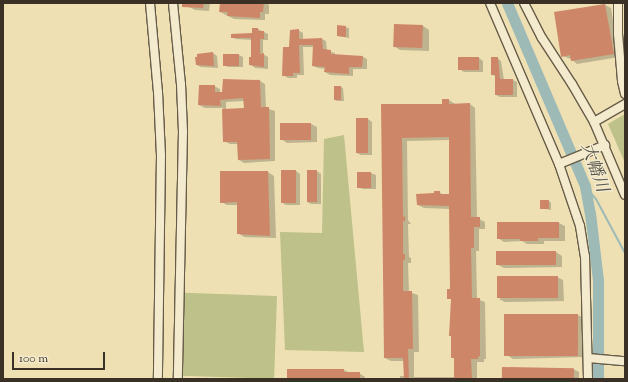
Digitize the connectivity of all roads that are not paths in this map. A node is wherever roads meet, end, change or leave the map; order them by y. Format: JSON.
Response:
{"nodes":[{"id":1,"x":150,"y":3,"type":"edge"},
{"id":2,"x":173,"y":3,"type":"edge"},
{"id":3,"x":490,"y":3,"type":"edge"},
{"id":4,"x":524,"y":3,"type":"edge"},
{"id":5,"x":618,"y":3,"type":"edge"},
{"id":6,"x":625,"y":94,"type":"edge"},
{"id":7,"x":625,"y":104,"type":"edge"},
{"id":8,"x":594,"y":122,"type":"junction"},
{"id":9,"x":605,"y":145,"type":"junction"},
{"id":10,"x":559,"y":164,"type":"junction"},
{"id":11,"x":625,"y":195,"type":"edge"},
{"id":12,"x":588,"y":358,"type":"junction"},
{"id":13,"x":625,"y":361,"type":"edge"},
{"id":14,"x":158,"y":379,"type":"edge"},
{"id":15,"x":178,"y":379,"type":"edge"},
{"id":16,"x":588,"y":379,"type":"edge"}],
"edges":[{"from":1,"to":14,"type":"street"},
{"from":2,"to":15,"type":"street"},
{"from":3,"to":10,"type":"street"},
{"from":4,"to":8,"type":"street"},
{"from":5,"to":6,"type":"street"},
{"from":7,"to":8,"type":"street"},
{"from":8,"to":9,"type":"street"},
{"from":9,"to":10,"type":"street"},
{"from":9,"to":11,"type":"street"},
{"from":10,"to":12,"type":"street"},
{"from":12,"to":13,"type":"street"},
{"from":12,"to":16,"type":"street"}]}
